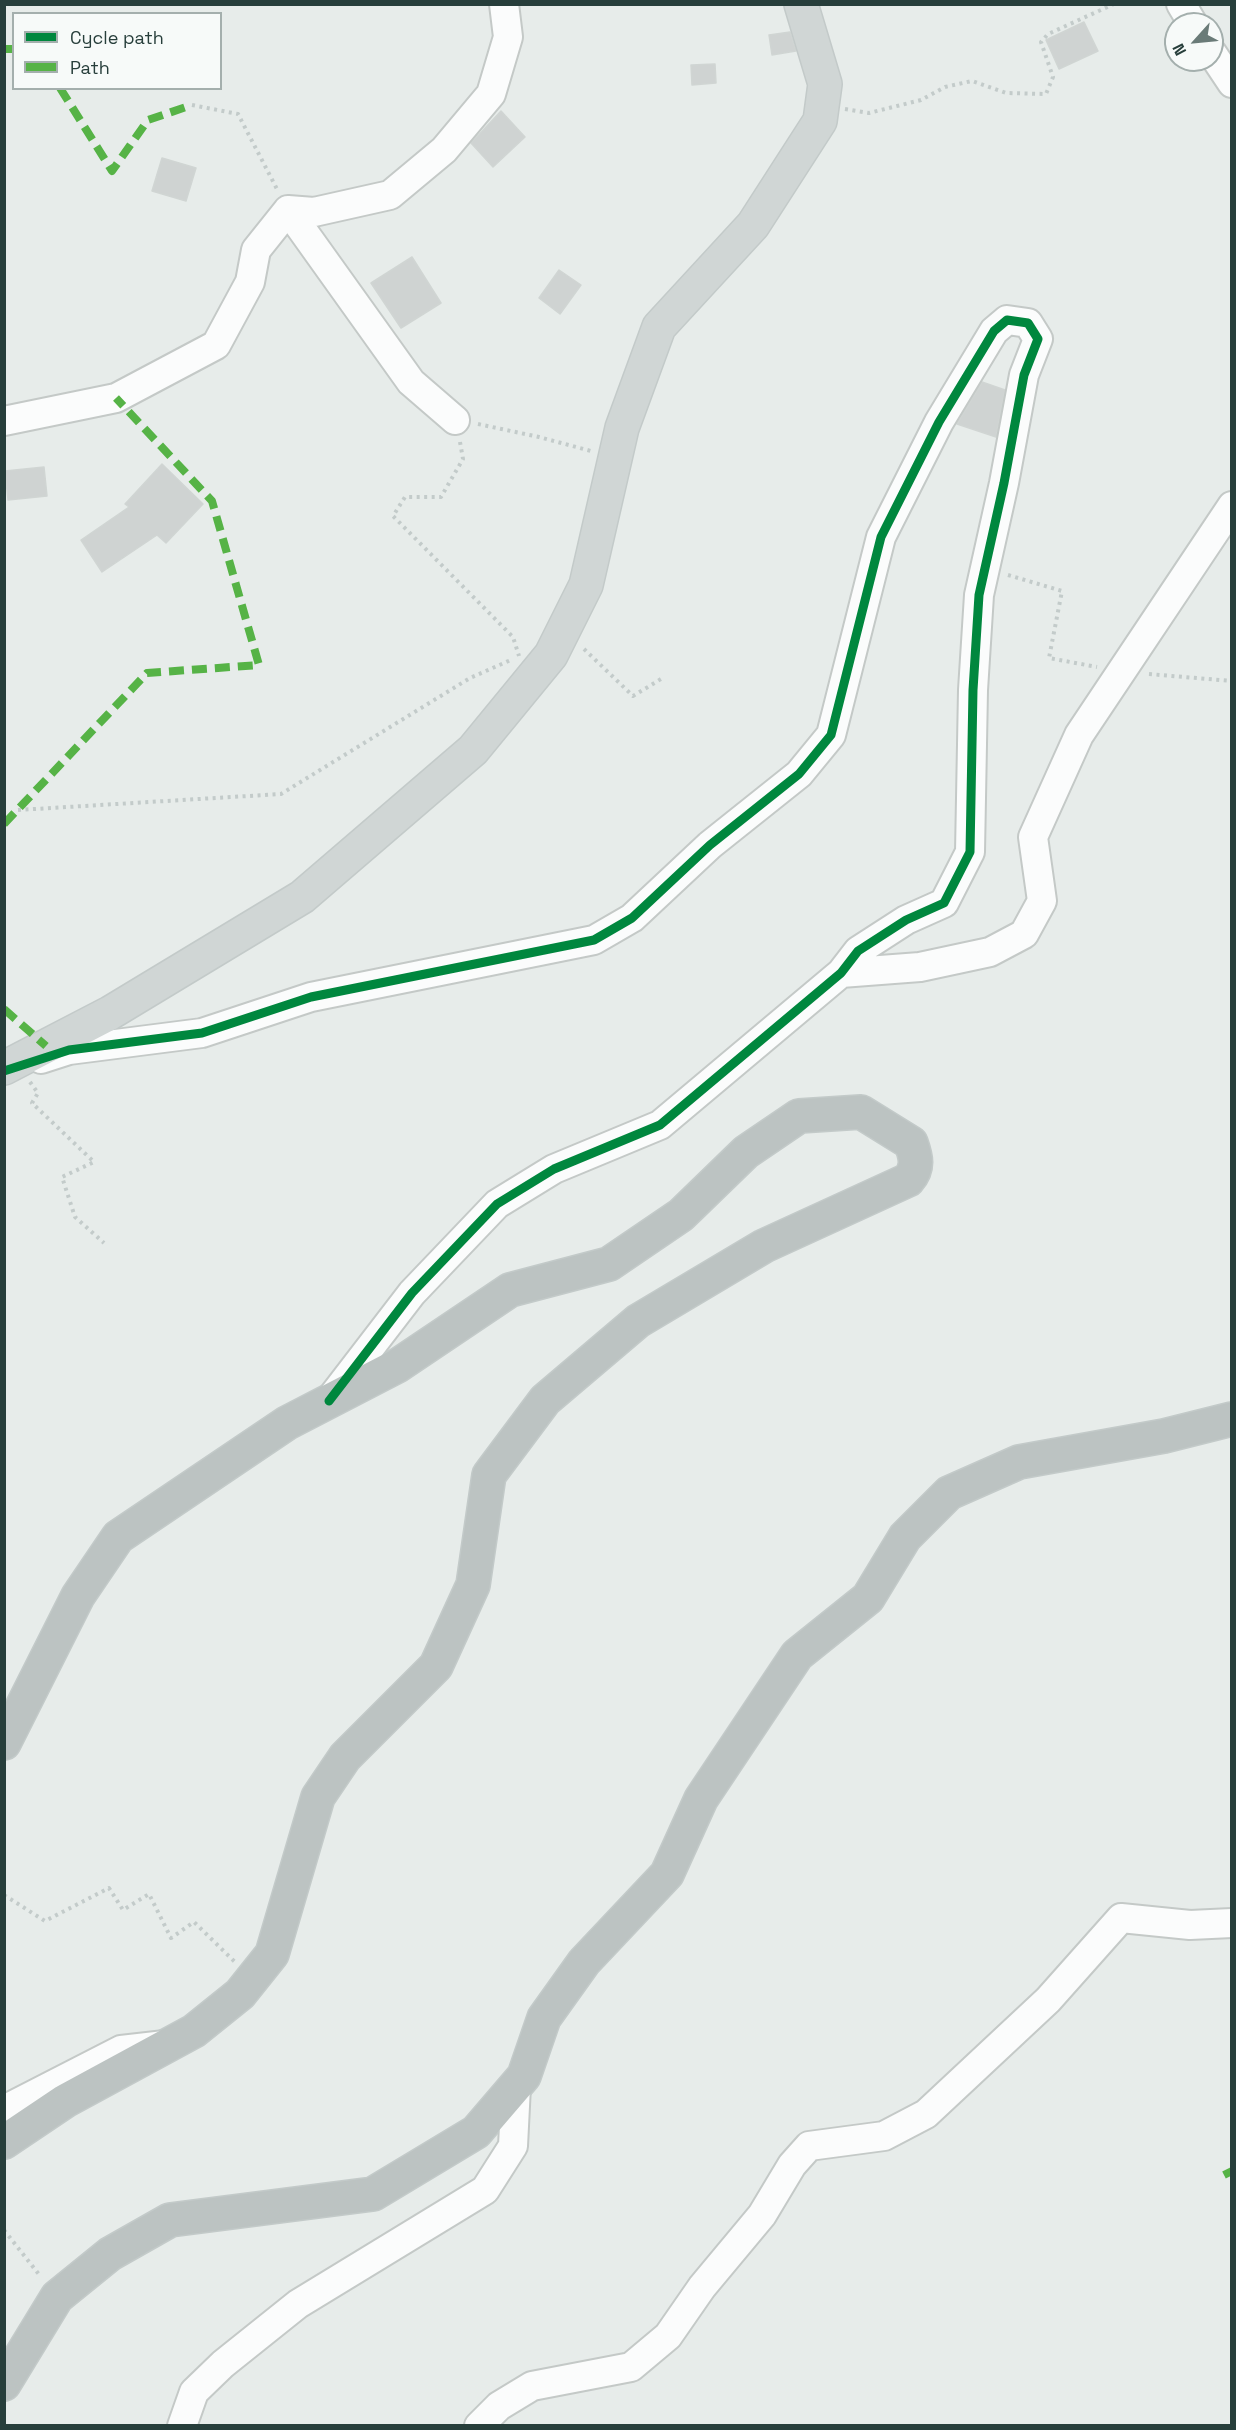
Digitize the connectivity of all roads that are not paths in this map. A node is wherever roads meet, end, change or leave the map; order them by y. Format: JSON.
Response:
{"nodes":[{"id":1,"x":504,"y":4,"type":"edge"},
{"id":2,"x":801,"y":4,"type":"edge"},
{"id":3,"x":288,"y":210,"type":"junction"},
{"id":4,"x":455,"y":420,"type":"road end"},
{"id":5,"x":4,"y":421,"type":"edge"},
{"id":6,"x":1232,"y":506,"type":"edge"},
{"id":7,"x":841,"y":973,"type":"junction"},
{"id":8,"x":10,"y":1072,"type":"edge"},
{"id":9,"x":329,"y":1401,"type":"junction"},
{"id":10,"x":1232,"y":1419,"type":"edge"},
{"id":11,"x":4,"y":1743,"type":"edge"},
{"id":12,"x":1232,"y":1923,"type":"edge"},
{"id":13,"x":170,"y":2045,"type":"junction"},
{"id":14,"x":516,"y":2086,"type":"junction"},
{"id":15,"x":4,"y":2110,"type":"edge"},
{"id":16,"x":4,"y":2142,"type":"edge"},
{"id":17,"x":4,"y":2384,"type":"edge"},
{"id":18,"x":182,"y":2426,"type":"edge"},
{"id":19,"x":479,"y":2426,"type":"edge"}],
"edges":[{"from":1,"to":3,"type":"street"},
{"from":2,"to":8,"type":"main road"},
{"from":3,"to":4,"type":"street"},
{"from":3,"to":5,"type":"street"},
{"from":6,"to":7,"type":"street"},
{"from":7,"to":8,"type":"street"},
{"from":7,"to":9,"type":"street"},
{"from":9,"to":11,"type":"highway"},
{"from":9,"to":13,"type":"highway"},
{"from":10,"to":14,"type":"highway"},
{"from":12,"to":19,"type":"street"},
{"from":13,"to":15,"type":"street"},
{"from":13,"to":16,"type":"highway"},
{"from":14,"to":17,"type":"highway"},
{"from":14,"to":18,"type":"street"}]}
